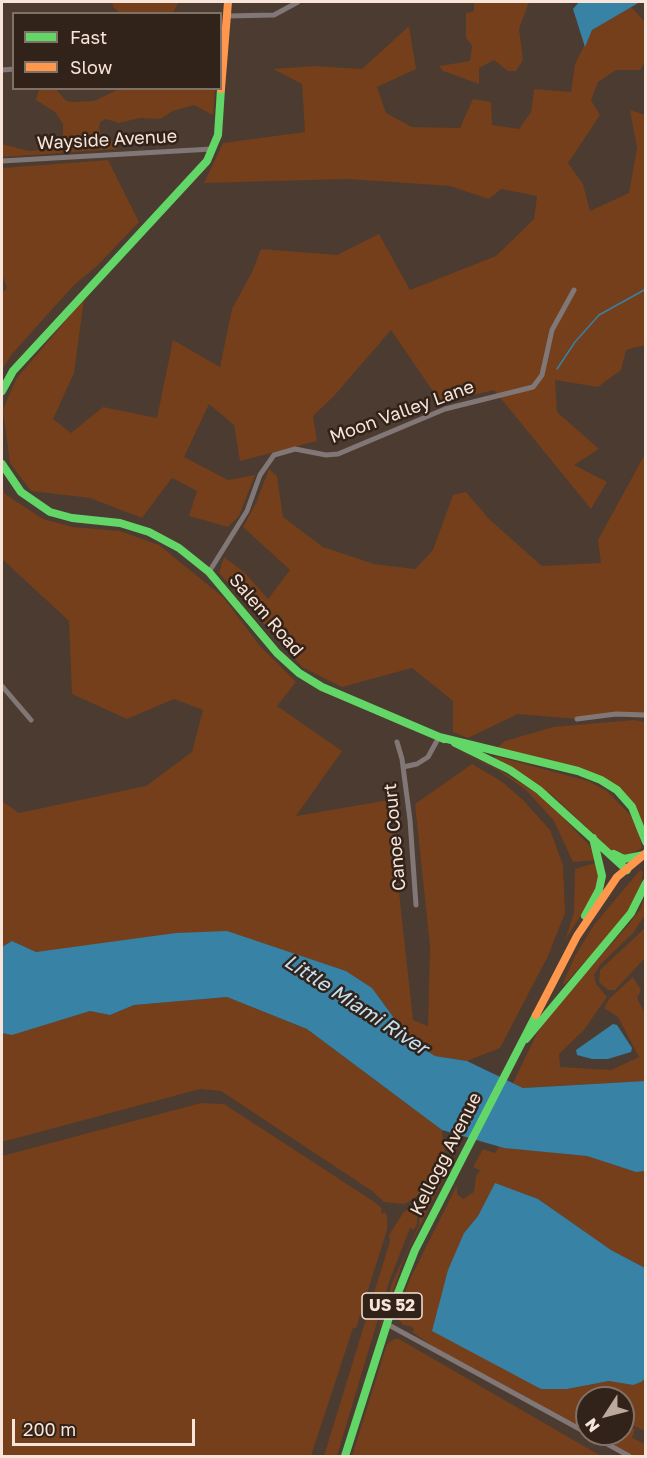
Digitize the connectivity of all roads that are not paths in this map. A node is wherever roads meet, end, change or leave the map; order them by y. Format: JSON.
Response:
{"nodes":[{"id":1,"x":228,"y":2,"type":"edge"},
{"id":2,"x":298,"y":2,"type":"edge"},
{"id":3,"x":227,"y":16,"type":"junction"},
{"id":4,"x":222,"y":82,"type":"edge"},
{"id":5,"x":221,"y":90,"type":"edge"},
{"id":6,"x":214,"y":149,"type":"junction"},
{"id":7,"x":2,"y":161,"type":"edge"},
{"id":8,"x":574,"y":290,"type":"dead end"},
{"id":9,"x":2,"y":391,"type":"edge"},
{"id":10,"x":2,"y":464,"type":"edge"},
{"id":11,"x":209,"y":572,"type":"junction"},
{"id":12,"x":2,"y":686,"type":"edge"},
{"id":13,"x":645,"y":715,"type":"edge"},
{"id":14,"x":577,"y":719,"type":"dead end"},
{"id":15,"x":31,"y":720,"type":"dead end"},
{"id":16,"x":439,"y":736,"type":"junction"},
{"id":17,"x":397,"y":742,"type":"dead end"},
{"id":18,"x":403,"y":767,"type":"junction"},
{"id":19,"x":593,"y":838,"type":"junction"},
{"id":20,"x":645,"y":842,"type":"edge"},
{"id":21,"x":604,"y":849,"type":"junction"},
{"id":22,"x":645,"y":854,"type":"edge"},
{"id":23,"x":627,"y":870,"type":"junction"},
{"id":24,"x":645,"y":883,"type":"edge"},
{"id":25,"x":416,"y":905,"type":"dead end"},
{"id":26,"x":577,"y":936,"type":"junction"},
{"id":27,"x":517,"y":1048,"type":"junction"},
{"id":28,"x":387,"y":1324,"type":"junction"},
{"id":29,"x":575,"y":1427,"type":"edge"},
{"id":30,"x":611,"y":1446,"type":"edge"},
{"id":31,"x":345,"y":1456,"type":"edge"},
{"id":32,"x":630,"y":1456,"type":"edge"}],
"edges":[{"from":1,"to":3,"type":"street"},
{"from":2,"to":3,"type":"street"},
{"from":3,"to":4,"type":"street"},
{"from":5,"to":6,"type":"street"},
{"from":6,"to":7,"type":"street","name":"Wayside Avenue"},
{"from":6,"to":9,"type":"street"},
{"from":8,"to":11,"type":"street","name":"Moon Valley Lane"},
{"from":10,"to":11,"type":"street","name":"Salem Road"},
{"from":11,"to":16,"type":"street","name":"Salem Road"},
{"from":12,"to":15,"type":"street"},
{"from":13,"to":14,"type":"street"},
{"from":16,"to":18,"type":"street","name":"Canoe Court"},
{"from":16,"to":19,"type":"street","name":"Salem Road"},
{"from":16,"to":20,"type":"street"},
{"from":17,"to":18,"type":"street","name":"Canoe Court"},
{"from":18,"to":25,"type":"street","name":"Canoe Court"},
{"from":19,"to":21,"type":"street","name":"Salem Road"},
{"from":19,"to":26,"type":"street"},
{"from":21,"to":22,"type":"street","name":"Salem Road"},
{"from":21,"to":23,"type":"street","name":"Salem Road"},
{"from":22,"to":23,"type":"street","name":"Kellogg Avenue","number":"US 52"},
{"from":23,"to":26,"type":"street","name":"Kellogg Avenue","number":"US 52"},
{"from":24,"to":27,"type":"street"},
{"from":26,"to":27,"type":"street","name":"Kellogg Avenue","number":"US 52"},
{"from":27,"to":28,"type":"street","name":"Kellogg Avenue","number":"US 52"},
{"from":28,"to":29,"type":"street"},
{"from":28,"to":31,"type":"street","name":"Kellogg Avenue","number":"US 52"},
{"from":30,"to":32,"type":"street"}]}
